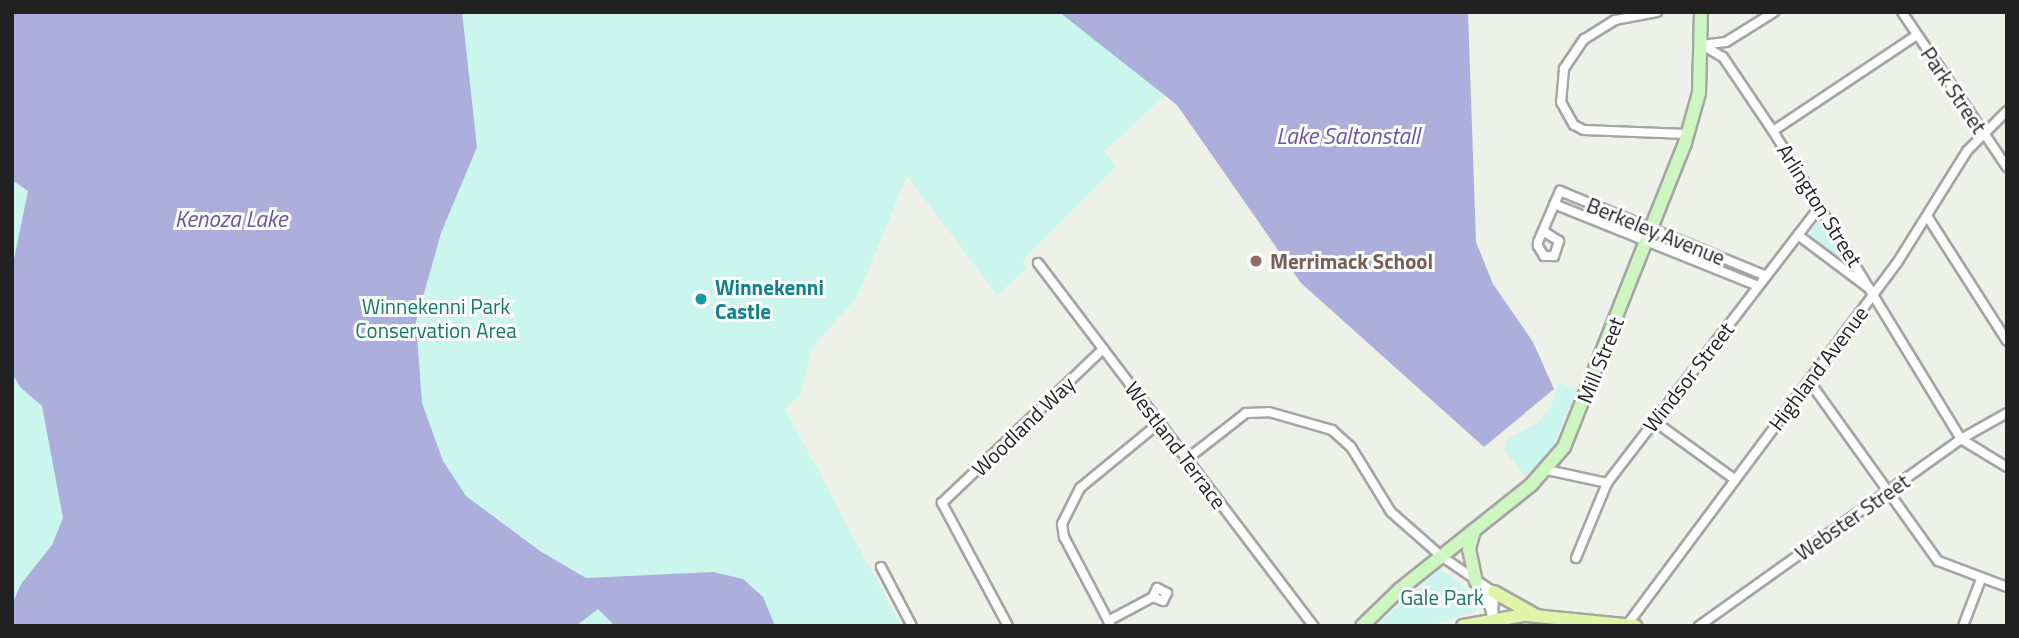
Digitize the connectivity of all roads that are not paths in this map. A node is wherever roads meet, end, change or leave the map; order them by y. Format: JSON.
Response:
{"nodes":[{"id":1,"x":1657,"y":12,"type":"edge"},
{"id":2,"x":1701,"y":12,"type":"edge"},
{"id":3,"x":1774,"y":12,"type":"edge"},
{"id":4,"x":1902,"y":12,"type":"edge"},
{"id":5,"x":1917,"y":35,"type":"junction"},
{"id":6,"x":1702,"y":45,"type":"junction"},
{"id":7,"x":2007,"y":111,"type":"edge"},
{"id":8,"x":1773,"y":131,"type":"junction"},
{"id":9,"x":1983,"y":132,"type":"junction"},
{"id":10,"x":1687,"y":134,"type":"junction"},
{"id":11,"x":2007,"y":167,"type":"edge"},
{"id":12,"x":1554,"y":204,"type":"junction"},
{"id":13,"x":1820,"y":206,"type":"junction"},
{"id":14,"x":1927,"y":216,"type":"junction"},
{"id":15,"x":1543,"y":231,"type":"dead end"},
{"id":16,"x":1650,"y":235,"type":"junction"},
{"id":17,"x":1798,"y":235,"type":"junction"},
{"id":18,"x":1038,"y":263,"type":"dead end"},
{"id":19,"x":1766,"y":276,"type":"junction"},
{"id":20,"x":1758,"y":286,"type":"junction"},
{"id":21,"x":1875,"y":293,"type":"junction"},
{"id":22,"x":2006,"y":339,"type":"edge"},
{"id":23,"x":1103,"y":349,"type":"junction"},
{"id":24,"x":1809,"y":381,"type":"junction"},
{"id":25,"x":2007,"y":413,"type":"edge"},
{"id":26,"x":1654,"y":421,"type":"junction"},
{"id":27,"x":1159,"y":422,"type":"junction"},
{"id":28,"x":1961,"y":439,"type":"junction"},
{"id":29,"x":1187,"y":459,"type":"junction"},
{"id":30,"x":2007,"y":467,"type":"edge"},
{"id":31,"x":1547,"y":470,"type":"junction"},
{"id":32,"x":1734,"y":479,"type":"junction"},
{"id":33,"x":1607,"y":483,"type":"junction"},
{"id":34,"x":1888,"y":492,"type":"junction"},
{"id":35,"x":1475,"y":529,"type":"junction"},
{"id":36,"x":1441,"y":556,"type":"junction"},
{"id":37,"x":1576,"y":558,"type":"dead end"},
{"id":38,"x":881,"y":567,"type":"dead end"},
{"id":39,"x":1981,"y":579,"type":"junction"},
{"id":40,"x":1485,"y":587,"type":"junction"},
{"id":41,"x":2007,"y":587,"type":"edge"},
{"id":42,"x":1153,"y":597,"type":"dead end"},
{"id":43,"x":1535,"y":616,"type":"junction"},
{"id":44,"x":1493,"y":619,"type":"junction"},
{"id":45,"x":1110,"y":623,"type":"edge"},
{"id":46,"x":1603,"y":624,"type":"edge"},
{"id":47,"x":1627,"y":625,"type":"edge"},
{"id":48,"x":912,"y":626,"type":"edge"},
{"id":49,"x":1008,"y":626,"type":"edge"},
{"id":50,"x":1314,"y":626,"type":"edge"},
{"id":51,"x":1362,"y":626,"type":"edge"},
{"id":52,"x":1463,"y":626,"type":"edge"},
{"id":53,"x":1635,"y":626,"type":"edge"},
{"id":54,"x":1699,"y":626,"type":"edge"},
{"id":55,"x":1963,"y":626,"type":"edge"}],
"edges":[{"from":1,"to":10,"type":"street"},
{"from":2,"to":6,"type":"main road","name":"Mill Street"},
{"from":3,"to":6,"type":"street"},
{"from":4,"to":5,"type":"street","name":"Park Street"},
{"from":5,"to":8,"type":"street"},
{"from":5,"to":9,"type":"street","name":"Park Street"},
{"from":6,"to":8,"type":"street","name":"Arlington Street"},
{"from":6,"to":10,"type":"main road","name":"Mill Street"},
{"from":7,"to":9,"type":"street","name":"Highland Avenue"},
{"from":8,"to":13,"type":"street","name":"Arlington Street"},
{"from":9,"to":11,"type":"street","name":"Park Street"},
{"from":9,"to":14,"type":"street","name":"Highland Avenue"},
{"from":10,"to":16,"type":"main road","name":"Mill Street"},
{"from":12,"to":15,"type":"street","name":"Berkeley Avenue"},
{"from":12,"to":16,"type":"street","name":"Berkeley Avenue"},
{"from":12,"to":16,"type":"street","name":"Berkeley Avenue"},
{"from":13,"to":17,"type":"street","name":"Windsor Street"},
{"from":13,"to":21,"type":"street","name":"Arlington Street"},
{"from":14,"to":21,"type":"street","name":"Highland Avenue"},
{"from":14,"to":22,"type":"street"},
{"from":16,"to":19,"type":"street","name":"Berkeley Avenue"},
{"from":16,"to":20,"type":"street","name":"Berkeley Avenue"},
{"from":16,"to":31,"type":"main road","name":"Mill Street"},
{"from":17,"to":19,"type":"street","name":"Windsor Street"},
{"from":17,"to":21,"type":"street"},
{"from":18,"to":23,"type":"street","name":"Westland Terrace"},
{"from":19,"to":20,"type":"street","name":"Windsor Street"},
{"from":20,"to":26,"type":"street","name":"Windsor Street"},
{"from":21,"to":24,"type":"street","name":"Highland Avenue"},
{"from":21,"to":28,"type":"street","name":"Arlington Street"},
{"from":23,"to":27,"type":"street","name":"Westland Terrace"},
{"from":23,"to":49,"type":"street","name":"Woodland Way"},
{"from":24,"to":32,"type":"street","name":"Highland Avenue"},
{"from":24,"to":34,"type":"street"},
{"from":25,"to":28,"type":"street","name":"Webster Street"},
{"from":26,"to":32,"type":"street"},
{"from":26,"to":33,"type":"street","name":"Windsor Street"},
{"from":27,"to":29,"type":"street","name":"Westland Terrace"},
{"from":27,"to":45,"type":"street"},
{"from":28,"to":30,"type":"street","name":"Arlington Street"},
{"from":28,"to":34,"type":"street","name":"Webster Street"},
{"from":29,"to":36,"type":"street"},
{"from":29,"to":50,"type":"street","name":"Westland Terrace"},
{"from":31,"to":33,"type":"street"},
{"from":31,"to":35,"type":"main road","name":"Mill Street"},
{"from":32,"to":47,"type":"street","name":"Highland Avenue"},
{"from":33,"to":37,"type":"street","name":"Windsor Street"},
{"from":34,"to":39,"type":"street"},
{"from":34,"to":54,"type":"street","name":"Webster Street"},
{"from":35,"to":36,"type":"main road","name":"Mill Street"},
{"from":35,"to":40,"type":"main road"},
{"from":36,"to":40,"type":"street"},
{"from":36,"to":51,"type":"main road","name":"Mill Street"},
{"from":38,"to":48,"type":"street"},
{"from":39,"to":41,"type":"street"},
{"from":39,"to":55,"type":"street"},
{"from":40,"to":43,"type":"main road"},
{"from":40,"to":44,"type":"street"},
{"from":42,"to":45,"type":"street"},
{"from":43,"to":44,"type":"main road"},
{"from":43,"to":46,"type":"main road"},
{"from":44,"to":52,"type":"main road"},
{"from":46,"to":47,"type":"main road"},
{"from":47,"to":53,"type":"main road"}]}
